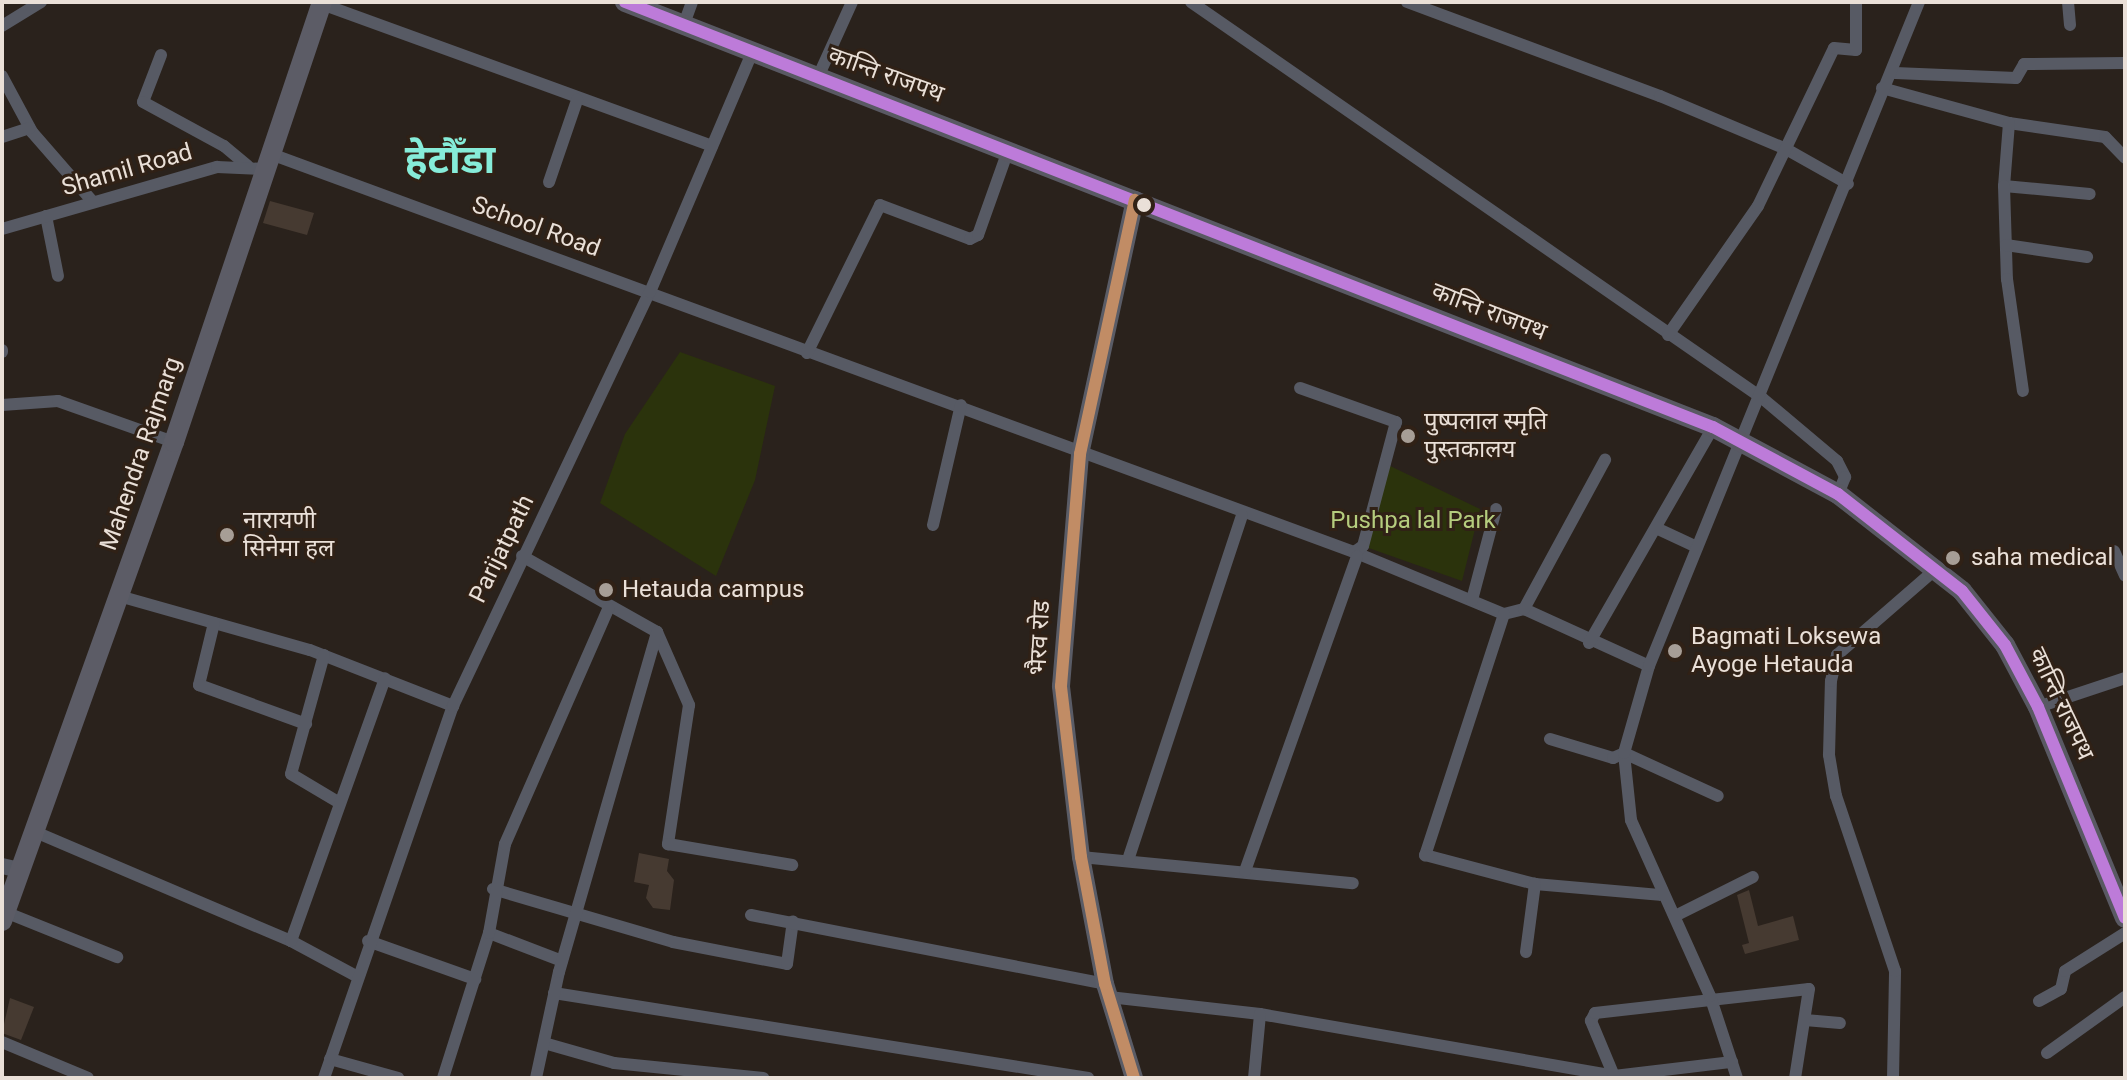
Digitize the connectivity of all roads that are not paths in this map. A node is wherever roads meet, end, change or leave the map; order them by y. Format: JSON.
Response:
{"nodes":[{"id":1,"x":41,"y":2,"type":"edge"},
{"id":2,"x":625,"y":2,"type":"edge"},
{"id":3,"x":692,"y":2,"type":"edge"},
{"id":4,"x":852,"y":2,"type":"edge"},
{"id":5,"x":1191,"y":2,"type":"edge"},
{"id":6,"x":1407,"y":2,"type":"edge"},
{"id":7,"x":1856,"y":2,"type":"edge"},
{"id":8,"x":1919,"y":2,"type":"edge"},
{"id":9,"x":2068,"y":2,"type":"edge"},
{"id":10,"x":322,"y":3,"type":"edge"},
{"id":11,"x":684,"y":24,"type":"junction"},
{"id":12,"x":2070,"y":25,"type":"dead end"},
{"id":13,"x":2,"y":26,"type":"edge"},
{"id":14,"x":752,"y":53,"type":"junction"},
{"id":15,"x":161,"y":55,"type":"dead end"},
{"id":16,"x":2125,"y":63,"type":"edge"},
{"id":17,"x":1895,"y":73,"type":"junction"},
{"id":18,"x":2,"y":76,"type":"edge"},
{"id":19,"x":818,"y":77,"type":"junction"},
{"id":20,"x":1882,"y":88,"type":"junction"},
{"id":21,"x":577,"y":100,"type":"junction"},
{"id":22,"x":2009,"y":123,"type":"junction"},
{"id":23,"x":30,"y":128,"type":"junction"},
{"id":24,"x":2,"y":137,"type":"edge"},
{"id":25,"x":712,"y":146,"type":"junction"},
{"id":26,"x":1009,"y":148,"type":"junction"},
{"id":27,"x":1786,"y":149,"type":"junction"},
{"id":28,"x":2125,"y":158,"type":"edge"},
{"id":29,"x":261,"y":163,"type":"junction"},
{"id":30,"x":549,"y":182,"type":"dead end"},
{"id":31,"x":1848,"y":184,"type":"junction"},
{"id":32,"x":2004,"y":186,"type":"junction"},
{"id":33,"x":2090,"y":194,"type":"dead end"},
{"id":34,"x":1135,"y":200,"type":"junction"},
{"id":35,"x":93,"y":202,"type":"junction"},
{"id":36,"x":46,"y":216,"type":"junction"},
{"id":37,"x":2,"y":229,"type":"edge"},
{"id":38,"x":2006,"y":245,"type":"junction"},
{"id":39,"x":2087,"y":257,"type":"dead end"},
{"id":40,"x":58,"y":276,"type":"dead end"},
{"id":41,"x":650,"y":292,"type":"junction"},
{"id":42,"x":1668,"y":335,"type":"junction"},
{"id":43,"x":807,"y":353,"type":"junction"},
{"id":44,"x":1300,"y":388,"type":"dead end"},
{"id":45,"x":2023,"y":391,"type":"dead end"},
{"id":46,"x":1762,"y":398,"type":"junction"},
{"id":47,"x":2,"y":405,"type":"edge"},
{"id":48,"x":961,"y":405,"type":"junction"},
{"id":49,"x":1713,"y":427,"type":"junction"},
{"id":50,"x":1745,"y":441,"type":"junction"},
{"id":51,"x":174,"y":442,"type":"junction"},
{"id":52,"x":1080,"y":454,"type":"junction"},
{"id":53,"x":1605,"y":460,"type":"dead end"},
{"id":54,"x":1838,"y":494,"type":"junction"},
{"id":55,"x":1496,"y":509,"type":"dead end"},
{"id":56,"x":1242,"y":515,"type":"junction"},
{"id":57,"x":933,"y":525,"type":"dead end"},
{"id":58,"x":1656,"y":528,"type":"junction"},
{"id":59,"x":1697,"y":547,"type":"junction"},
{"id":60,"x":2114,"y":551,"type":"dead end"},
{"id":61,"x":1356,"y":554,"type":"junction"},
{"id":62,"x":522,"y":556,"type":"junction"},
{"id":63,"x":1937,"y":568,"type":"junction"},
{"id":64,"x":2125,"y":576,"type":"edge"},
{"id":65,"x":119,"y":596,"type":"junction"},
{"id":66,"x":1472,"y":600,"type":"junction"},
{"id":67,"x":608,"y":609,"type":"junction"},
{"id":68,"x":1524,"y":609,"type":"junction"},
{"id":69,"x":1504,"y":614,"type":"junction"},
{"id":70,"x":214,"y":623,"type":"junction"},
{"id":71,"x":657,"y":632,"type":"junction"},
{"id":72,"x":1589,"y":643,"type":"junction"},
{"id":73,"x":324,"y":655,"type":"junction"},
{"id":74,"x":1649,"y":666,"type":"junction"},
{"id":75,"x":385,"y":678,"type":"junction"},
{"id":76,"x":2125,"y":678,"type":"edge"},
{"id":77,"x":453,"y":706,"type":"junction"},
{"id":78,"x":2038,"y":707,"type":"junction"},
{"id":79,"x":306,"y":724,"type":"junction"},
{"id":80,"x":1550,"y":739,"type":"dead end"},
{"id":81,"x":1624,"y":753,"type":"junction"},
{"id":82,"x":1718,"y":796,"type":"dead end"},
{"id":83,"x":338,"y":802,"type":"junction"},
{"id":84,"x":33,"y":831,"type":"junction"},
{"id":85,"x":1081,"y":857,"type":"junction"},
{"id":86,"x":1128,"y":860,"type":"junction"},
{"id":87,"x":792,"y":865,"type":"dead end"},
{"id":88,"x":10,"y":868,"type":"edge"},
{"id":89,"x":1245,"y":871,"type":"junction"},
{"id":90,"x":1753,"y":877,"type":"dead end"},
{"id":91,"x":1353,"y":883,"type":"dead end"},
{"id":92,"x":1535,"y":884,"type":"junction"},
{"id":93,"x":493,"y":889,"type":"junction"},
{"id":94,"x":1660,"y":895,"type":"junction"},
{"id":95,"x":751,"y":915,"type":"dead end"},
{"id":96,"x":3,"y":916,"type":"edge"},
{"id":97,"x":575,"y":916,"type":"junction"},
{"id":98,"x":1675,"y":916,"type":"junction"},
{"id":99,"x":2125,"y":918,"type":"edge"},
{"id":100,"x":793,"y":921,"type":"junction"},
{"id":101,"x":489,"y":933,"type":"junction"},
{"id":102,"x":2125,"y":933,"type":"edge"},
{"id":103,"x":291,"y":941,"type":"junction"},
{"id":104,"x":368,"y":941,"type":"junction"},
{"id":105,"x":1526,"y":952,"type":"dead end"},
{"id":106,"x":117,"y":957,"type":"dead end"},
{"id":107,"x":562,"y":961,"type":"junction"},
{"id":108,"x":356,"y":976,"type":"junction"},
{"id":109,"x":475,"y":979,"type":"junction"},
{"id":110,"x":1107,"y":990,"type":"junction"},
{"id":111,"x":554,"y":993,"type":"junction"},
{"id":112,"x":1710,"y":996,"type":"junction"},
{"id":113,"x":2125,"y":997,"type":"edge"},
{"id":114,"x":2039,"y":1001,"type":"dead end"},
{"id":115,"x":1260,"y":1014,"type":"junction"},
{"id":116,"x":1805,"y":1020,"type":"junction"},
{"id":117,"x":1840,"y":1023,"type":"dead end"},
{"id":118,"x":2,"y":1042,"type":"edge"},
{"id":119,"x":544,"y":1043,"type":"junction"},
{"id":120,"x":2047,"y":1053,"type":"dead end"},
{"id":121,"x":330,"y":1059,"type":"junction"},
{"id":122,"x":1732,"y":1062,"type":"junction"},
{"id":123,"x":49,"y":1063,"type":"junction"},
{"id":124,"x":1614,"y":1076,"type":"edge"},
{"id":125,"x":44,"y":1078,"type":"edge"},
{"id":126,"x":88,"y":1078,"type":"edge"},
{"id":127,"x":324,"y":1078,"type":"edge"},
{"id":128,"x":398,"y":1078,"type":"edge"},
{"id":129,"x":443,"y":1078,"type":"edge"},
{"id":130,"x":536,"y":1078,"type":"edge"},
{"id":131,"x":763,"y":1078,"type":"edge"},
{"id":132,"x":1088,"y":1078,"type":"edge"},
{"id":133,"x":1134,"y":1078,"type":"edge"},
{"id":134,"x":1254,"y":1078,"type":"edge"},
{"id":135,"x":1737,"y":1078,"type":"edge"},
{"id":136,"x":1795,"y":1078,"type":"edge"},
{"id":137,"x":1893,"y":1078,"type":"edge"}],
"edges":[{"from":1,"to":13,"type":"street"},
{"from":2,"to":11,"type":"main road","name":"कान्ति राजपथ"},
{"from":3,"to":11,"type":"street"},
{"from":4,"to":19,"type":"street"},
{"from":5,"to":42,"type":"street"},
{"from":6,"to":27,"type":"street"},
{"from":7,"to":27,"type":"street"},
{"from":8,"to":17,"type":"street"},
{"from":9,"to":12,"type":"street"},
{"from":10,"to":21,"type":"street"},
{"from":10,"to":29,"type":"highway","name":"Mahendra Rajmarg"},
{"from":11,"to":14,"type":"main road","name":"कान्ति राजपथ"},
{"from":14,"to":19,"type":"main road","name":"कान्ति राजपथ"},
{"from":14,"to":25,"type":"street","name":"Parijatpath"},
{"from":15,"to":29,"type":"street"},
{"from":16,"to":17,"type":"street"},
{"from":17,"to":20,"type":"street"},
{"from":18,"to":23,"type":"street"},
{"from":19,"to":26,"type":"main road","name":"कान्ति राजपथ"},
{"from":20,"to":22,"type":"street"},
{"from":20,"to":31,"type":"street"},
{"from":21,"to":25,"type":"street"},
{"from":21,"to":30,"type":"street"},
{"from":22,"to":28,"type":"street"},
{"from":22,"to":32,"type":"street"},
{"from":23,"to":24,"type":"street"},
{"from":23,"to":35,"type":"street"},
{"from":25,"to":41,"type":"street","name":"Parijatpath"},
{"from":26,"to":34,"type":"main road","name":"कान्ति राजपथ"},
{"from":26,"to":43,"type":"street"},
{"from":27,"to":31,"type":"street"},
{"from":27,"to":42,"type":"street"},
{"from":29,"to":35,"type":"street","name":"Shamil Road"},
{"from":29,"to":41,"type":"street","name":"School Road"},
{"from":29,"to":51,"type":"highway","name":"Mahendra Rajmarg"},
{"from":31,"to":46,"type":"street"},
{"from":32,"to":33,"type":"street"},
{"from":32,"to":38,"type":"street"},
{"from":34,"to":49,"type":"main road","name":"कान्ति राजपथ"},
{"from":34,"to":52,"type":"main road","name":"भैरव रोड"},
{"from":35,"to":36,"type":"street","name":"Shamil Road"},
{"from":36,"to":37,"type":"street","name":"Shamil Road"},
{"from":36,"to":40,"type":"street"},
{"from":38,"to":39,"type":"street"},
{"from":38,"to":45,"type":"street"},
{"from":41,"to":43,"type":"street","name":"School Road"},
{"from":41,"to":62,"type":"street","name":"Parijatpath"},
{"from":42,"to":46,"type":"street"},
{"from":43,"to":48,"type":"street","name":"School Road"},
{"from":44,"to":61,"type":"street"},
{"from":46,"to":50,"type":"street"},
{"from":46,"to":54,"type":"street"},
{"from":47,"to":51,"type":"street"},
{"from":48,"to":52,"type":"street","name":"School Road"},
{"from":48,"to":57,"type":"street"},
{"from":49,"to":50,"type":"main road","name":"कान्ति राजपथ"},
{"from":49,"to":58,"type":"street"},
{"from":50,"to":54,"type":"main road","name":"कान्ति राजपथ"},
{"from":50,"to":59,"type":"street"},
{"from":51,"to":65,"type":"highway","name":"Mahendra Rajmarg"},
{"from":52,"to":56,"type":"street","name":"School Road"},
{"from":52,"to":85,"type":"main road","name":"भैरव रोड"},
{"from":53,"to":68,"type":"street"},
{"from":54,"to":63,"type":"main road","name":"कान्ति राजपथ"},
{"from":55,"to":66,"type":"street"},
{"from":56,"to":61,"type":"street","name":"School Road"},
{"from":56,"to":86,"type":"street"},
{"from":58,"to":59,"type":"street"},
{"from":58,"to":72,"type":"street"},
{"from":59,"to":74,"type":"street"},
{"from":60,"to":64,"type":"street"},
{"from":61,"to":66,"type":"street","name":"School Road"},
{"from":61,"to":89,"type":"street"},
{"from":62,"to":67,"type":"street"},
{"from":62,"to":77,"type":"street","name":"Parijatpath"},
{"from":63,"to":78,"type":"main road","name":"कान्ति राजपथ"},
{"from":63,"to":137,"type":"street"},
{"from":65,"to":70,"type":"street"},
{"from":65,"to":84,"type":"highway","name":"Mahendra Rajmarg"},
{"from":66,"to":69,"type":"street","name":"School Road"},
{"from":67,"to":71,"type":"street"},
{"from":67,"to":93,"type":"street"},
{"from":68,"to":69,"type":"street"},
{"from":68,"to":72,"type":"street"},
{"from":69,"to":92,"type":"street"},
{"from":70,"to":73,"type":"street"},
{"from":70,"to":79,"type":"street"},
{"from":71,"to":87,"type":"street"},
{"from":71,"to":97,"type":"street"},
{"from":72,"to":74,"type":"street"},
{"from":73,"to":75,"type":"street"},
{"from":73,"to":79,"type":"street"},
{"from":74,"to":81,"type":"street"},
{"from":75,"to":77,"type":"street"},
{"from":75,"to":83,"type":"street"},
{"from":76,"to":78,"type":"street"},
{"from":77,"to":104,"type":"street","name":"Parijatpath"},
{"from":78,"to":99,"type":"main road","name":"कान्ति राजपथ"},
{"from":79,"to":83,"type":"street"},
{"from":80,"to":81,"type":"street"},
{"from":81,"to":82,"type":"street"},
{"from":81,"to":94,"type":"street"},
{"from":83,"to":103,"type":"street"},
{"from":84,"to":88,"type":"highway","name":"Mahendra Rajmarg"},
{"from":84,"to":103,"type":"street"},
{"from":85,"to":86,"type":"street"},
{"from":85,"to":110,"type":"main road","name":"भैरव रोड"},
{"from":86,"to":89,"type":"street"},
{"from":88,"to":96,"type":"highway","name":"Mahendra Rajmarg"},
{"from":89,"to":91,"type":"street"},
{"from":90,"to":98,"type":"street"},
{"from":92,"to":94,"type":"street"},
{"from":92,"to":105,"type":"street"},
{"from":93,"to":97,"type":"street"},
{"from":93,"to":101,"type":"street"},
{"from":94,"to":98,"type":"street"},
{"from":95,"to":100,"type":"street"},
{"from":96,"to":106,"type":"street"},
{"from":97,"to":100,"type":"street"},
{"from":97,"to":107,"type":"street"},
{"from":98,"to":112,"type":"street"},
{"from":100,"to":110,"type":"street"},
{"from":101,"to":107,"type":"street"},
{"from":101,"to":109,"type":"street"},
{"from":102,"to":114,"type":"street"},
{"from":103,"to":108,"type":"street"},
{"from":104,"to":108,"type":"street","name":"Parijatpath"},
{"from":104,"to":109,"type":"street"},
{"from":107,"to":111,"type":"street"},
{"from":108,"to":121,"type":"street","name":"Parijatpath"},
{"from":109,"to":129,"type":"street"},
{"from":110,"to":115,"type":"street"},
{"from":110,"to":133,"type":"main road","name":"भैरव रोड"},
{"from":111,"to":119,"type":"street"},
{"from":111,"to":132,"type":"street"},
{"from":112,"to":116,"type":"street"},
{"from":112,"to":122,"type":"street"},
{"from":112,"to":124,"type":"street"},
{"from":113,"to":120,"type":"street"},
{"from":115,"to":124,"type":"street"},
{"from":115,"to":134,"type":"street"},
{"from":116,"to":117,"type":"street"},
{"from":116,"to":136,"type":"street"},
{"from":118,"to":123,"type":"street"},
{"from":119,"to":130,"type":"street"},
{"from":119,"to":131,"type":"street"},
{"from":121,"to":127,"type":"street","name":"Parijatpath"},
{"from":121,"to":128,"type":"street"},
{"from":122,"to":124,"type":"street"},
{"from":122,"to":135,"type":"street"},
{"from":123,"to":125,"type":"street"},
{"from":123,"to":126,"type":"street"}]}
